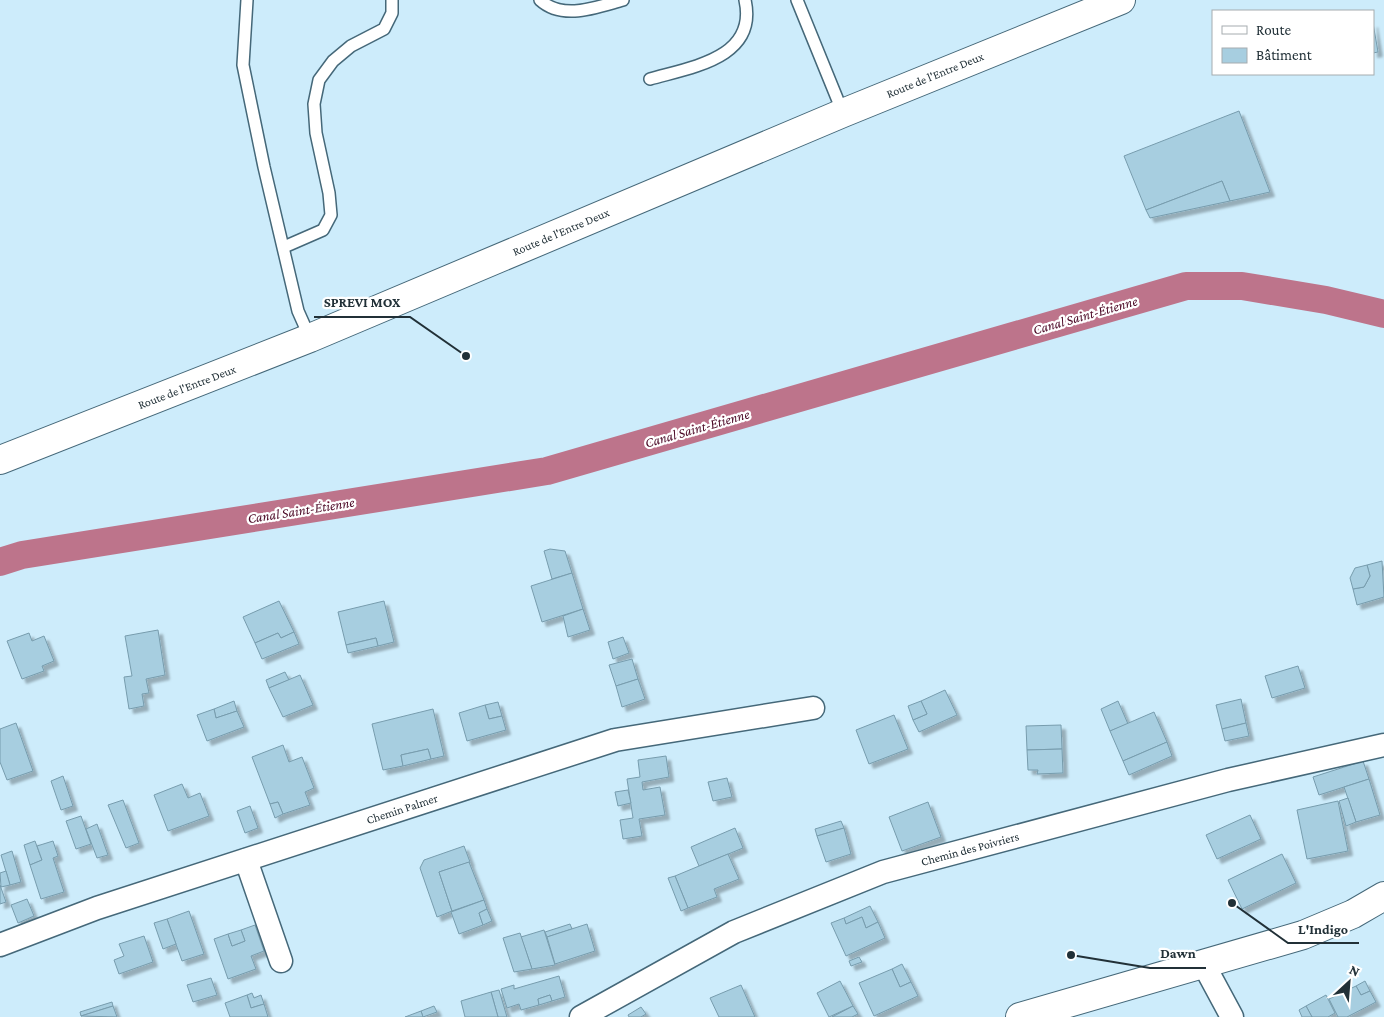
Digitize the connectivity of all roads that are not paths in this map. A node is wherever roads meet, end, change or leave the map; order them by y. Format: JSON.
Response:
{"nodes":[{"id":1,"x":247,"y":0,"type":"edge"},
{"id":2,"x":392,"y":0,"type":"edge"},
{"id":3,"x":540,"y":0,"type":"edge"},
{"id":4,"x":623,"y":0,"type":"edge"},
{"id":5,"x":745,"y":0,"type":"edge"},
{"id":6,"x":797,"y":0,"type":"edge"},
{"id":7,"x":1121,"y":0,"type":"edge"},
{"id":8,"x":650,"y":79,"type":"dead end"},
{"id":9,"x":843,"y":113,"type":"junction"},
{"id":10,"x":284,"y":247,"type":"junction"},
{"id":11,"x":310,"y":338,"type":"junction"},
{"id":12,"x":0,"y":460,"type":"edge"},
{"id":13,"x":813,"y":708,"type":"dead end"},
{"id":14,"x":1384,"y":745,"type":"edge"},
{"id":15,"x":246,"y":860,"type":"junction"},
{"id":16,"x":1384,"y":896,"type":"edge"},
{"id":17,"x":0,"y":945,"type":"edge"},
{"id":18,"x":281,"y":961,"type":"dead end"},
{"id":19,"x":1204,"y":965,"type":"junction"},
{"id":20,"x":1064,"y":1005,"type":"junction"},
{"id":21,"x":581,"y":1017,"type":"edge"},
{"id":22,"x":1020,"y":1017,"type":"edge"},
{"id":23,"x":1036,"y":1017,"type":"edge"},
{"id":24,"x":1232,"y":1017,"type":"edge"}],
"edges":[{"from":1,"to":10,"type":"lane"},
{"from":2,"to":10,"type":"lane"},
{"from":3,"to":4,"type":"lane"},
{"from":5,"to":8,"type":"lane"},
{"from":6,"to":9,"type":"lane"},
{"from":7,"to":9,"type":"main road","name":"Route de l'Entre Deux"},
{"from":9,"to":11,"type":"main road","name":"Route de l'Entre Deux"},
{"from":10,"to":11,"type":"lane"},
{"from":11,"to":12,"type":"main road","name":"Route de l'Entre Deux"},
{"from":13,"to":15,"type":"street","name":"Chemin Palmer"},
{"from":14,"to":21,"type":"street","name":"Chemin des Poivriers"},
{"from":15,"to":17,"type":"street","name":"Chemin Palmer"},
{"from":15,"to":18,"type":"street"},
{"from":16,"to":19,"type":"main road"},
{"from":19,"to":20,"type":"main road"},
{"from":19,"to":24,"type":"street"},
{"from":20,"to":22,"type":"main road"},
{"from":20,"to":23,"type":"main road"}]}
